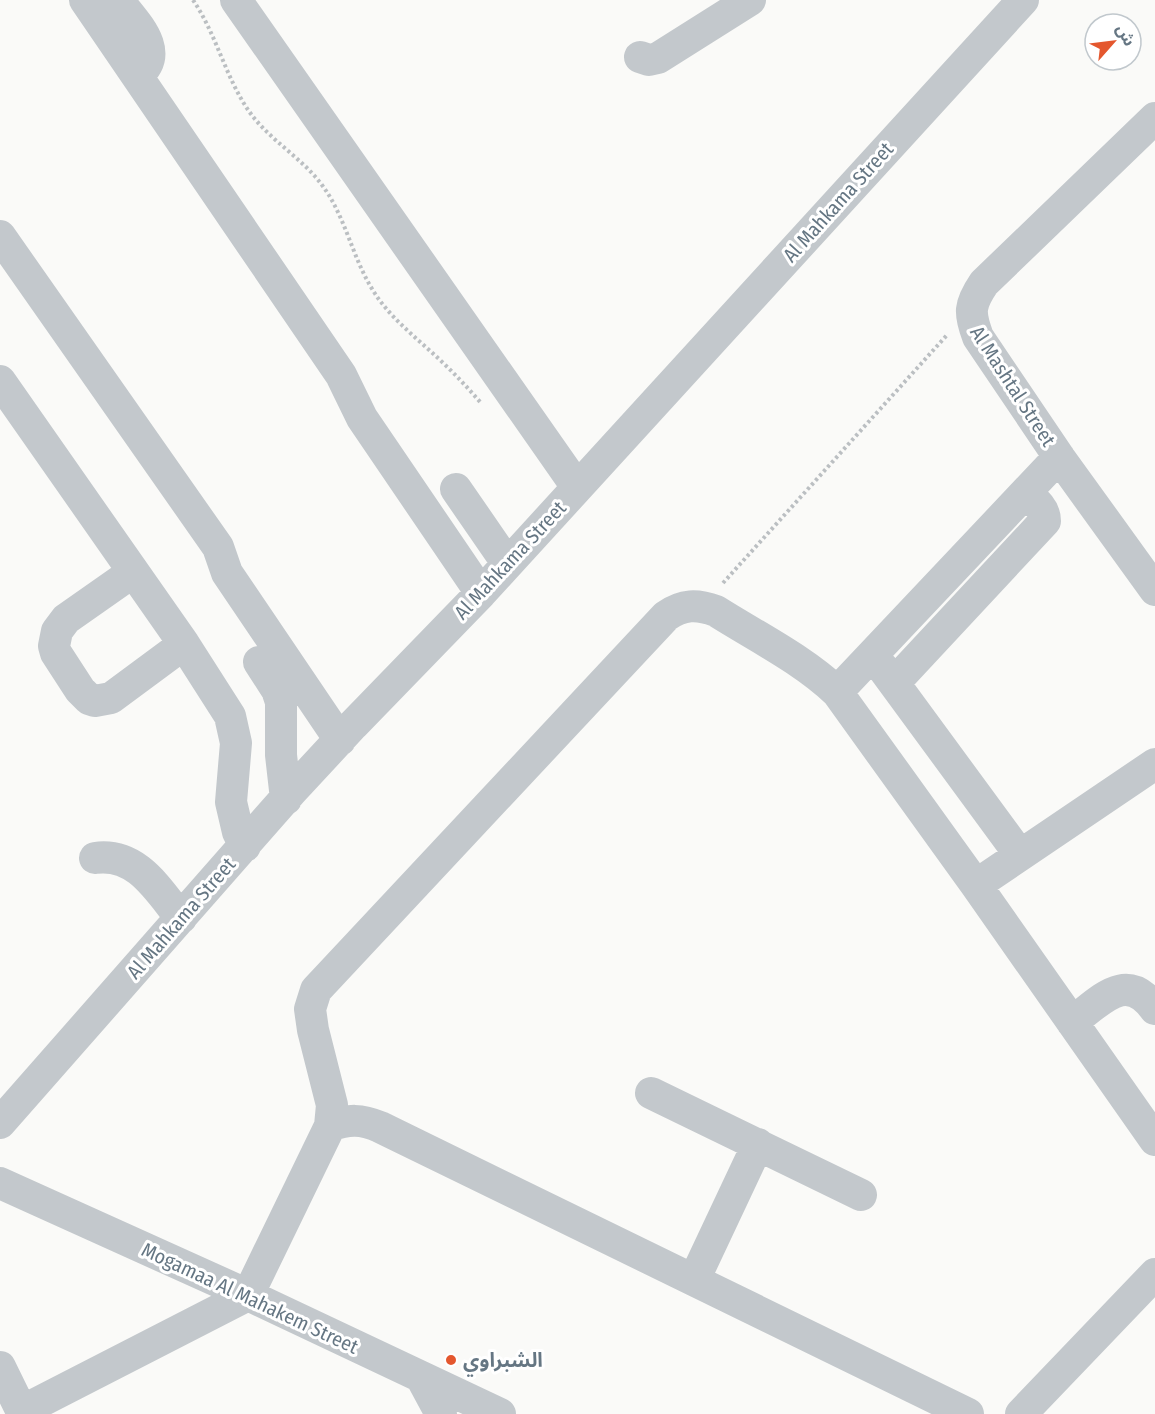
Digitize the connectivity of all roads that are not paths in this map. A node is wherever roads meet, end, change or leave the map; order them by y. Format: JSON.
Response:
{"nodes":[{"id":1,"x":85,"y":0,"type":"edge"},
{"id":2,"x":118,"y":0,"type":"edge"},
{"id":3,"x":236,"y":0,"type":"edge"},
{"id":4,"x":750,"y":0,"type":"edge"},
{"id":5,"x":1023,"y":0,"type":"edge"},
{"id":6,"x":640,"y":57,"type":"dead end"},
{"id":7,"x":137,"y":76,"type":"junction"},
{"id":8,"x":1155,"y":118,"type":"edge"},
{"id":9,"x":0,"y":237,"type":"edge"},
{"id":10,"x":0,"y":381,"type":"edge"},
{"id":11,"x":1059,"y":457,"type":"junction"},
{"id":12,"x":577,"y":488,"type":"junction"},
{"id":13,"x":456,"y":489,"type":"dead end"},
{"id":14,"x":1025,"y":493,"type":"junction"},
{"id":15,"x":134,"y":572,"type":"junction"},
{"id":16,"x":493,"y":580,"type":"junction"},
{"id":17,"x":1155,"y":590,"type":"edge"},
{"id":18,"x":184,"y":644,"type":"junction"},
{"id":19,"x":872,"y":654,"type":"junction"},
{"id":20,"x":259,"y":662,"type":"dead end"},
{"id":21,"x":894,"y":683,"type":"junction"},
{"id":22,"x":837,"y":692,"type":"junction"},
{"id":23,"x":347,"y":732,"type":"junction"},
{"id":24,"x":1155,"y":764,"type":"edge"},
{"id":25,"x":286,"y":799,"type":"junction"},
{"id":26,"x":245,"y":846,"type":"junction"},
{"id":27,"x":1020,"y":855,"type":"junction"},
{"id":28,"x":95,"y":858,"type":"dead end"},
{"id":29,"x":976,"y":885,"type":"junction"},
{"id":30,"x":181,"y":918,"type":"junction"},
{"id":31,"x":1153,"y":1003,"type":"edge"},
{"id":32,"x":1072,"y":1022,"type":"junction"},
{"id":33,"x":651,"y":1093,"type":"dead end"},
{"id":34,"x":0,"y":1123,"type":"edge"},
{"id":35,"x":330,"y":1126,"type":"junction"},
{"id":36,"x":1155,"y":1140,"type":"edge"},
{"id":37,"x":758,"y":1144,"type":"junction"},
{"id":38,"x":0,"y":1184,"type":"edge"},
{"id":39,"x":861,"y":1195,"type":"dead end"},
{"id":40,"x":1155,"y":1274,"type":"edge"},
{"id":41,"x":694,"y":1280,"type":"junction"},
{"id":42,"x":248,"y":1295,"type":"junction"},
{"id":43,"x":0,"y":1367,"type":"edge"},
{"id":44,"x":421,"y":1377,"type":"junction"},
{"id":45,"x":22,"y":1412,"type":"edge"},
{"id":46,"x":438,"y":1413,"type":"edge"},
{"id":47,"x":500,"y":1414,"type":"edge"},
{"id":48,"x":968,"y":1414,"type":"edge"},
{"id":49,"x":1020,"y":1414,"type":"edge"}],
"edges":[{"from":1,"to":7,"type":"street"},
{"from":2,"to":7,"type":"street"},
{"from":3,"to":12,"type":"street"},
{"from":4,"to":6,"type":"street"},
{"from":5,"to":12,"type":"street","name":"Al Mahkama Street"},
{"from":7,"to":16,"type":"street"},
{"from":8,"to":11,"type":"street","name":"Al Mashtal Street"},
{"from":9,"to":23,"type":"street"},
{"from":10,"to":15,"type":"street"},
{"from":11,"to":14,"type":"street"},
{"from":11,"to":17,"type":"street","name":"Al Mashtal Street"},
{"from":12,"to":16,"type":"street","name":"Al Mahkama Street"},
{"from":13,"to":16,"type":"street"},
{"from":14,"to":19,"type":"street"},
{"from":14,"to":21,"type":"street"},
{"from":15,"to":18,"type":"street"},
{"from":15,"to":18,"type":"street"},
{"from":16,"to":23,"type":"street","name":"Al Mahkama Street"},
{"from":18,"to":26,"type":"street"},
{"from":19,"to":21,"type":"street"},
{"from":19,"to":22,"type":"street"},
{"from":20,"to":25,"type":"street"},
{"from":21,"to":27,"type":"street"},
{"from":22,"to":29,"type":"street"},
{"from":22,"to":35,"type":"street"},
{"from":23,"to":25,"type":"street","name":"Al Mahkama Street"},
{"from":24,"to":27,"type":"street"},
{"from":25,"to":26,"type":"street","name":"Al Mahkama Street"},
{"from":26,"to":30,"type":"street","name":"Al Mahkama Street"},
{"from":27,"to":29,"type":"street"},
{"from":28,"to":30,"type":"street"},
{"from":29,"to":32,"type":"street"},
{"from":30,"to":34,"type":"street","name":"Al Mahkama Street"},
{"from":31,"to":32,"type":"street"},
{"from":32,"to":36,"type":"street"},
{"from":33,"to":37,"type":"street"},
{"from":35,"to":41,"type":"street"},
{"from":35,"to":42,"type":"street"},
{"from":37,"to":39,"type":"street"},
{"from":37,"to":41,"type":"street"},
{"from":38,"to":42,"type":"street","name":"Mogamaa Al Mahakem Street"},
{"from":40,"to":49,"type":"street"},
{"from":41,"to":48,"type":"street"},
{"from":42,"to":44,"type":"street","name":"Mogamaa Al Mahakem Street"},
{"from":42,"to":45,"type":"street"},
{"from":43,"to":45,"type":"street"},
{"from":44,"to":46,"type":"street"},
{"from":44,"to":47,"type":"street","name":"Mogamaa Al Mahakem Street"}]}
